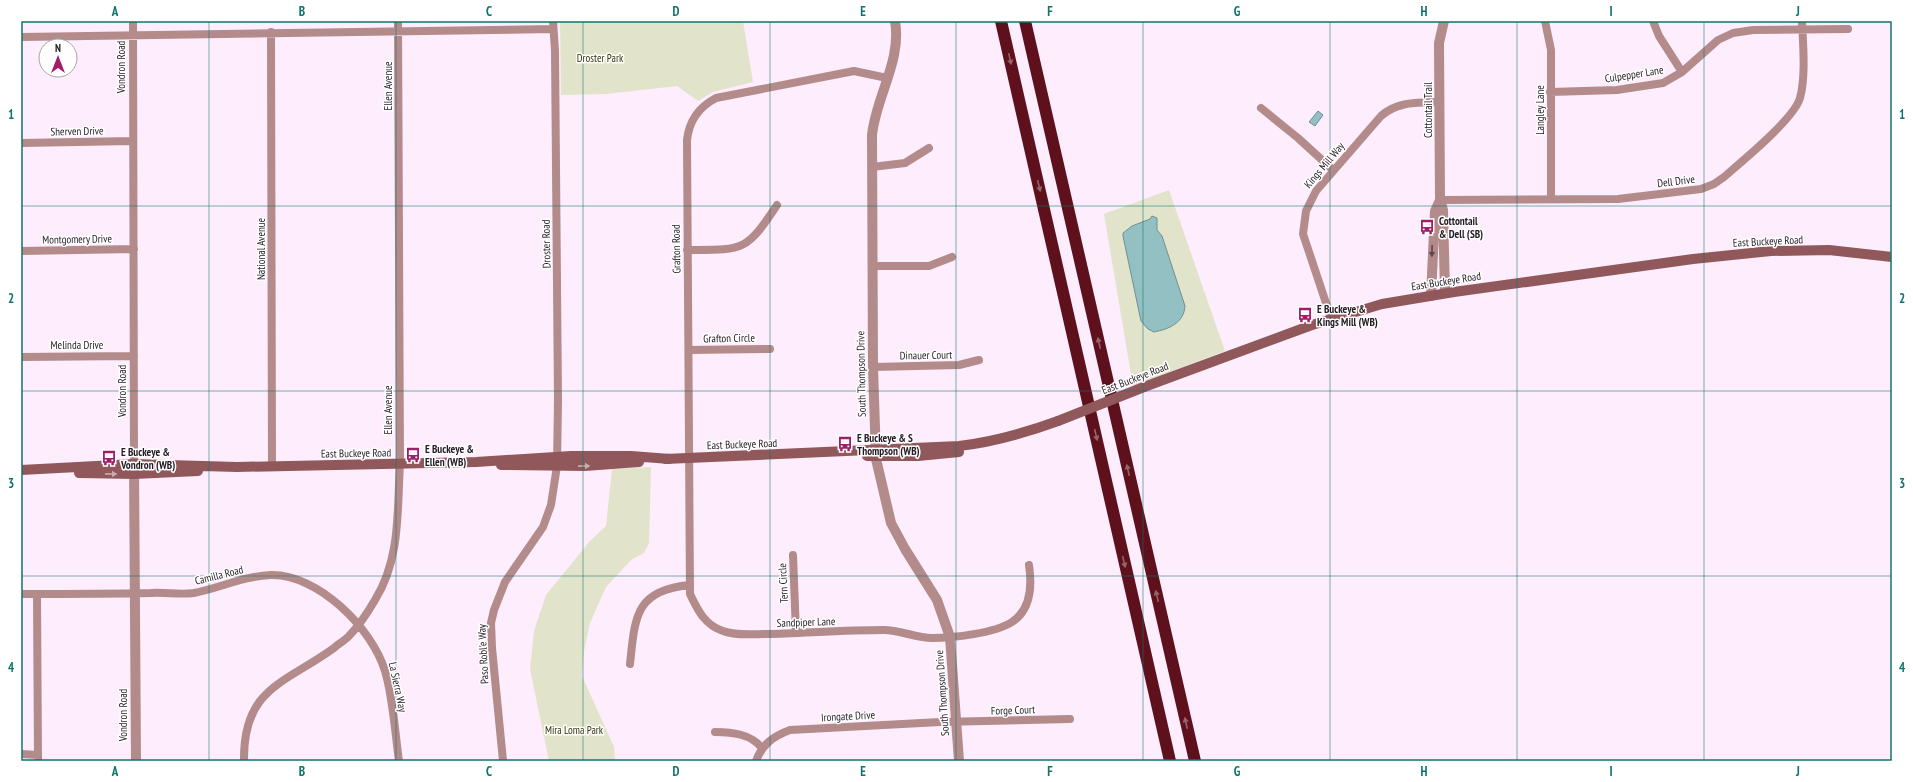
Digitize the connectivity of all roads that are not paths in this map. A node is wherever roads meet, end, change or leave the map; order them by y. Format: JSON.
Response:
{"nodes":[{"id":1,"x":133,"y":21,"type":"edge"},
{"id":2,"x":398,"y":21,"type":"edge"},
{"id":3,"x":895,"y":21,"type":"edge"},
{"id":4,"x":1001,"y":21,"type":"edge"},
{"id":5,"x":1025,"y":21,"type":"edge"},
{"id":6,"x":1444,"y":21,"type":"edge"},
{"id":7,"x":1545,"y":21,"type":"edge"},
{"id":8,"x":1653,"y":21,"type":"edge"},
{"id":9,"x":1802,"y":21,"type":"edge"},
{"id":10,"x":553,"y":25,"type":"edge"},
{"id":11,"x":398,"y":30,"type":"junction"},
{"id":12,"x":1802,"y":30,"type":"junction"},
{"id":13,"x":1848,"y":30,"type":"dead end"},
{"id":14,"x":271,"y":32,"type":"junction"},
{"id":15,"x":133,"y":34,"type":"junction"},
{"id":16,"x":21,"y":37,"type":"edge"},
{"id":17,"x":1682,"y":72,"type":"junction"},
{"id":18,"x":887,"y":78,"type":"junction"},
{"id":19,"x":1550,"y":92,"type":"junction"},
{"id":20,"x":1440,"y":102,"type":"junction"},
{"id":21,"x":1261,"y":108,"type":"dead end"},
{"id":22,"x":134,"y":141,"type":"junction"},
{"id":23,"x":21,"y":144,"type":"edge"},
{"id":24,"x":928,"y":148,"type":"dead end"},
{"id":25,"x":872,"y":167,"type":"junction"},
{"id":26,"x":1334,"y":170,"type":"junction"},
{"id":27,"x":1551,"y":199,"type":"junction"},
{"id":28,"x":1440,"y":200,"type":"junction"},
{"id":29,"x":777,"y":205,"type":"dead end"},
{"id":30,"x":134,"y":249,"type":"junction"},
{"id":31,"x":687,"y":250,"type":"junction"},
{"id":32,"x":21,"y":251,"type":"edge"},
{"id":33,"x":952,"y":256,"type":"dead end"},
{"id":34,"x":1892,"y":257,"type":"edge"},
{"id":35,"x":872,"y":266,"type":"junction"},
{"id":36,"x":1445,"y":293,"type":"junction"},
{"id":37,"x":1431,"y":296,"type":"junction"},
{"id":38,"x":1331,"y":318,"type":"junction"},
{"id":39,"x":770,"y":349,"type":"dead end"},
{"id":40,"x":689,"y":350,"type":"junction"},
{"id":41,"x":134,"y":356,"type":"junction"},
{"id":42,"x":21,"y":357,"type":"edge"},
{"id":43,"x":979,"y":360,"type":"dead end"},
{"id":44,"x":873,"y":367,"type":"junction"},
{"id":45,"x":875,"y":453,"type":"junction"},
{"id":46,"x":689,"y":458,"type":"junction"},
{"id":47,"x":557,"y":461,"type":"junction"},
{"id":48,"x":400,"y":464,"type":"junction"},
{"id":49,"x":272,"y":466,"type":"junction"},
{"id":50,"x":134,"y":469,"type":"junction"},
{"id":51,"x":21,"y":470,"type":"edge"},
{"id":52,"x":792,"y":555,"type":"dead end"},
{"id":53,"x":1029,"y":565,"type":"dead end"},
{"id":54,"x":690,"y":585,"type":"junction"},
{"id":55,"x":135,"y":593,"type":"junction"},
{"id":56,"x":21,"y":594,"type":"edge"},
{"id":57,"x":36,"y":594,"type":"junction"},
{"id":58,"x":358,"y":625,"type":"junction"},
{"id":59,"x":796,"y":633,"type":"junction"},
{"id":60,"x":950,"y":637,"type":"junction"},
{"id":61,"x":630,"y":664,"type":"dead end"},
{"id":62,"x":1070,"y":719,"type":"dead end"},
{"id":63,"x":956,"y":722,"type":"junction"},
{"id":64,"x":715,"y":732,"type":"dead end"},
{"id":65,"x":762,"y":748,"type":"junction"},
{"id":66,"x":21,"y":754,"type":"edge"},
{"id":67,"x":38,"y":758,"type":"edge"},
{"id":68,"x":136,"y":761,"type":"edge"},
{"id":69,"x":244,"y":761,"type":"edge"},
{"id":70,"x":399,"y":761,"type":"edge"},
{"id":71,"x":503,"y":761,"type":"edge"},
{"id":72,"x":756,"y":761,"type":"edge"},
{"id":73,"x":959,"y":761,"type":"edge"},
{"id":74,"x":1170,"y":761,"type":"edge"},
{"id":75,"x":1195,"y":761,"type":"edge"}],
"edges":[{"from":1,"to":15,"type":"street","name":"Vondron Road"},
{"from":2,"to":11,"type":"street","name":"Ellen Avenue"},
{"from":3,"to":18,"type":"street","name":"South Thompson Drive"},
{"from":4,"to":74,"type":"highway","one_way":true},
{"from":75,"to":5,"type":"highway","one_way":true},
{"from":6,"to":20,"type":"street","name":"Cottontail Trail"},
{"from":7,"to":19,"type":"street","name":"Langley Lane"},
{"from":8,"to":17,"type":"street"},
{"from":9,"to":12,"type":"street","name":"Dell Drive"},
{"from":10,"to":11,"type":"street"},
{"from":10,"to":47,"type":"street","name":"Droster Road"},
{"from":11,"to":14,"type":"street"},
{"from":11,"to":48,"type":"street","name":"Ellen Avenue"},
{"from":12,"to":13,"type":"street","name":"Culpepper Lane"},
{"from":12,"to":17,"type":"street","name":"Culpepper Lane"},
{"from":12,"to":27,"type":"street","name":"Dell Drive"},
{"from":14,"to":15,"type":"street"},
{"from":14,"to":49,"type":"street","name":"National Avenue"},
{"from":15,"to":16,"type":"street"},
{"from":15,"to":22,"type":"street","name":"Vondron Road"},
{"from":17,"to":19,"type":"street","name":"Culpepper Lane"},
{"from":18,"to":25,"type":"street","name":"South Thompson Drive"},
{"from":18,"to":31,"type":"street","name":"Grafton Road"},
{"from":19,"to":27,"type":"street","name":"Langley Lane"},
{"from":20,"to":26,"type":"street","name":"Kings Mill Way"},
{"from":20,"to":28,"type":"street","name":"Cottontail Trail"},
{"from":21,"to":26,"type":"street"},
{"from":22,"to":23,"type":"street","name":"Sherven Drive"},
{"from":22,"to":30,"type":"street","name":"Vondron Road"},
{"from":24,"to":25,"type":"street"},
{"from":25,"to":35,"type":"street","name":"South Thompson Drive"},
{"from":26,"to":38,"type":"street","name":"Kings Mill Way"},
{"from":27,"to":28,"type":"street","name":"Dell Drive"},
{"from":28,"to":36,"type":"street","name":"Cottontail Trail"},
{"from":28,"to":37,"type":"street","name":"Cottontail Trail","one_way":true},
{"from":29,"to":31,"type":"street"},
{"from":30,"to":32,"type":"street","name":"Montgomery Drive"},
{"from":30,"to":41,"type":"street","name":"Vondron Road"},
{"from":31,"to":40,"type":"street","name":"Grafton Road"},
{"from":33,"to":35,"type":"street"},
{"from":34,"to":36,"type":"main road","name":"East Buckeye Road"},
{"from":35,"to":44,"type":"street","name":"South Thompson Drive"},
{"from":36,"to":37,"type":"main road","name":"East Buckeye Road"},
{"from":37,"to":38,"type":"main road","name":"East Buckeye Road"},
{"from":38,"to":45,"type":"main road","name":"East Buckeye Road","bridge":true},
{"from":39,"to":40,"type":"street","name":"Grafton Circle"},
{"from":40,"to":46,"type":"street","name":"Grafton Road"},
{"from":41,"to":42,"type":"street","name":"Melinda Drive"},
{"from":41,"to":50,"type":"street","name":"Vondron Road"},
{"from":43,"to":44,"type":"street","name":"Dinauer Court"},
{"from":44,"to":45,"type":"street","name":"South Thompson Drive"},
{"from":45,"to":46,"type":"main road","name":"East Buckeye Road"},
{"from":45,"to":60,"type":"street","name":"South Thompson Drive"},
{"from":46,"to":47,"type":"main road","name":"East Buckeye Road"},
{"from":46,"to":54,"type":"street","name":"Grafton Road"},
{"from":47,"to":48,"type":"main road","name":"East Buckeye Road"},
{"from":47,"to":71,"type":"street","name":"Paso Robl'e Way"},
{"from":48,"to":49,"type":"main road","name":"East Buckeye Road"},
{"from":48,"to":58,"type":"street","name":"Ellen Avenue"},
{"from":49,"to":50,"type":"main road","name":"East Buckeye Road"},
{"from":50,"to":51,"type":"main road","name":"East Buckeye Road"},
{"from":50,"to":55,"type":"street","name":"Vondron Road"},
{"from":52,"to":59,"type":"street","name":"Tern Circle"},
{"from":53,"to":60,"type":"street","name":"Sandpiper Lane"},
{"from":54,"to":59,"type":"street","name":"Sandpiper Lane"},
{"from":54,"to":61,"type":"street"},
{"from":55,"to":57,"type":"street","name":"Camilla Road"},
{"from":55,"to":58,"type":"street","name":"Camilla Road"},
{"from":55,"to":68,"type":"street","name":"Vondron Road"},
{"from":56,"to":57,"type":"street","name":"Camilla Road"},
{"from":57,"to":67,"type":"street"},
{"from":58,"to":69,"type":"street","name":"Ellen Avenue"},
{"from":58,"to":70,"type":"street","name":"La Sierra Way"},
{"from":59,"to":60,"type":"street","name":"Sandpiper Lane"},
{"from":60,"to":63,"type":"street","name":"South Thompson Drive"},
{"from":62,"to":63,"type":"street","name":"Forge Court"},
{"from":63,"to":65,"type":"street","name":"Irongate Drive"},
{"from":63,"to":73,"type":"street","name":"South Thompson Drive"},
{"from":64,"to":65,"type":"street"},
{"from":65,"to":72,"type":"street","name":"Irongate Drive"},
{"from":66,"to":67,"type":"street"}]}
